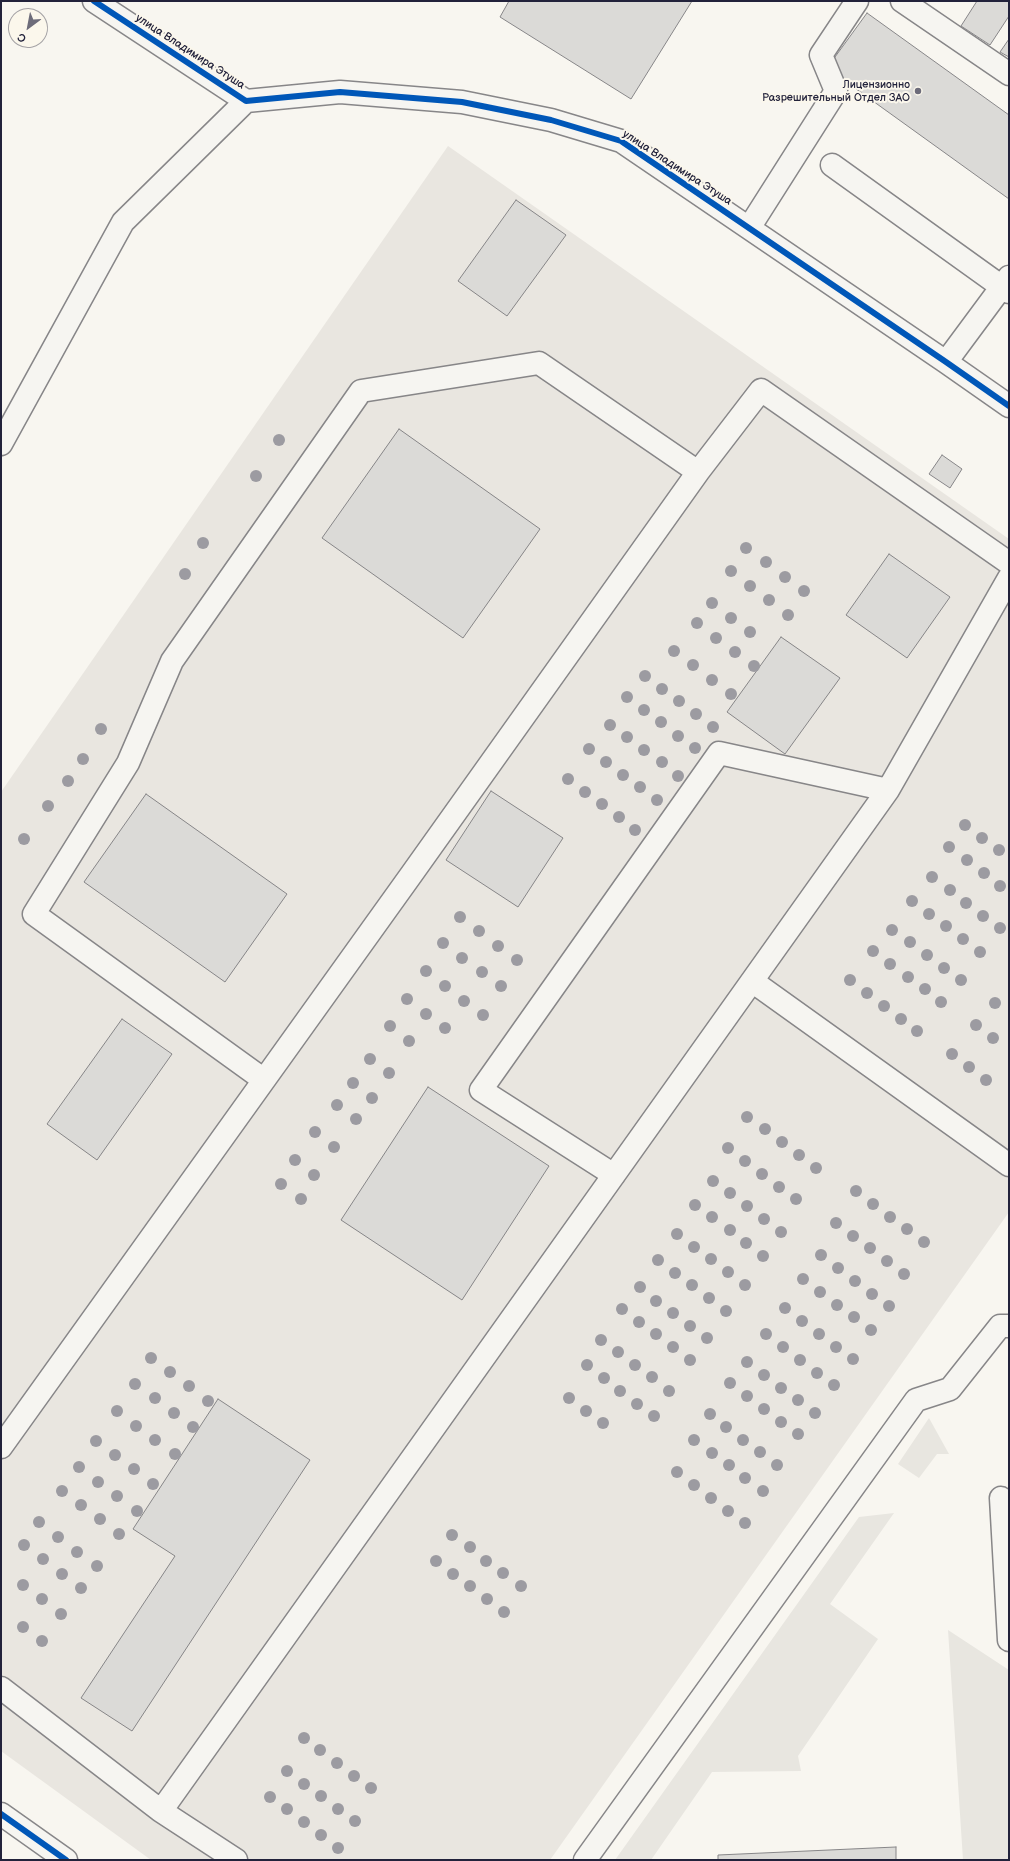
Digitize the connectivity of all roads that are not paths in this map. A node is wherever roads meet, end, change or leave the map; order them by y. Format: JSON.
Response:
{"nodes":[{"id":1,"x":94,"y":1,"type":"edge"},
{"id":2,"x":857,"y":1,"type":"edge"},
{"id":3,"x":902,"y":1,"type":"edge"},
{"id":4,"x":1009,"y":74,"type":"edge"},
{"id":5,"x":246,"y":101,"type":"junction"},
{"id":6,"x":832,"y":165,"type":"dead end"},
{"id":7,"x":749,"y":228,"type":"junction"},
{"id":8,"x":1006,"y":286,"type":"edge"},
{"id":9,"x":946,"y":362,"type":"junction"},
{"id":10,"x":1009,"y":406,"type":"edge"},
{"id":11,"x":1,"y":444,"type":"edge"},
{"id":12,"x":698,"y":472,"type":"junction"},
{"id":13,"x":1009,"y":563,"type":"edge"},
{"id":14,"x":1009,"y":578,"type":"edge"},
{"id":15,"x":888,"y":790,"type":"junction"},
{"id":16,"x":752,"y":981,"type":"junction"},
{"id":17,"x":264,"y":1080,"type":"junction"},
{"id":18,"x":1009,"y":1164,"type":"edge"},
{"id":19,"x":614,"y":1175,"type":"junction"},
{"id":20,"x":1009,"y":1326,"type":"edge"},
{"id":21,"x":1,"y":1447,"type":"edge"},
{"id":22,"x":1001,"y":1498,"type":"dead end"},
{"id":23,"x":1009,"y":1640,"type":"edge"},
{"id":24,"x":1,"y":1688,"type":"edge"},
{"id":25,"x":161,"y":1811,"type":"junction"},
{"id":26,"x":1,"y":1814,"type":"edge"},
{"id":27,"x":66,"y":1860,"type":"edge"},
{"id":28,"x":236,"y":1860,"type":"edge"},
{"id":29,"x":585,"y":1860,"type":"edge"}],
"edges":[{"from":1,"to":5,"type":"street","name":"улица Владимира Этуша"},
{"from":2,"to":7,"type":"street"},
{"from":3,"to":4,"type":"street"},
{"from":5,"to":7,"type":"street","name":"улица Владимира Этуша"},
{"from":5,"to":11,"type":"street"},
{"from":6,"to":8,"type":"street"},
{"from":7,"to":9,"type":"street","name":"улица Владимира Этуша"},
{"from":8,"to":9,"type":"street"},
{"from":9,"to":10,"type":"street","name":"улица Владимира Этуша"},
{"from":12,"to":13,"type":"street"},
{"from":12,"to":17,"type":"street"},
{"from":12,"to":17,"type":"street"},
{"from":14,"to":15,"type":"street"},
{"from":15,"to":16,"type":"street"},
{"from":15,"to":19,"type":"street"},
{"from":16,"to":18,"type":"street"},
{"from":16,"to":19,"type":"street"},
{"from":17,"to":21,"type":"street"},
{"from":19,"to":25,"type":"street"},
{"from":20,"to":29,"type":"street"},
{"from":22,"to":23,"type":"street"},
{"from":24,"to":25,"type":"street"},
{"from":25,"to":28,"type":"street"},
{"from":26,"to":27,"type":"street"}]}
